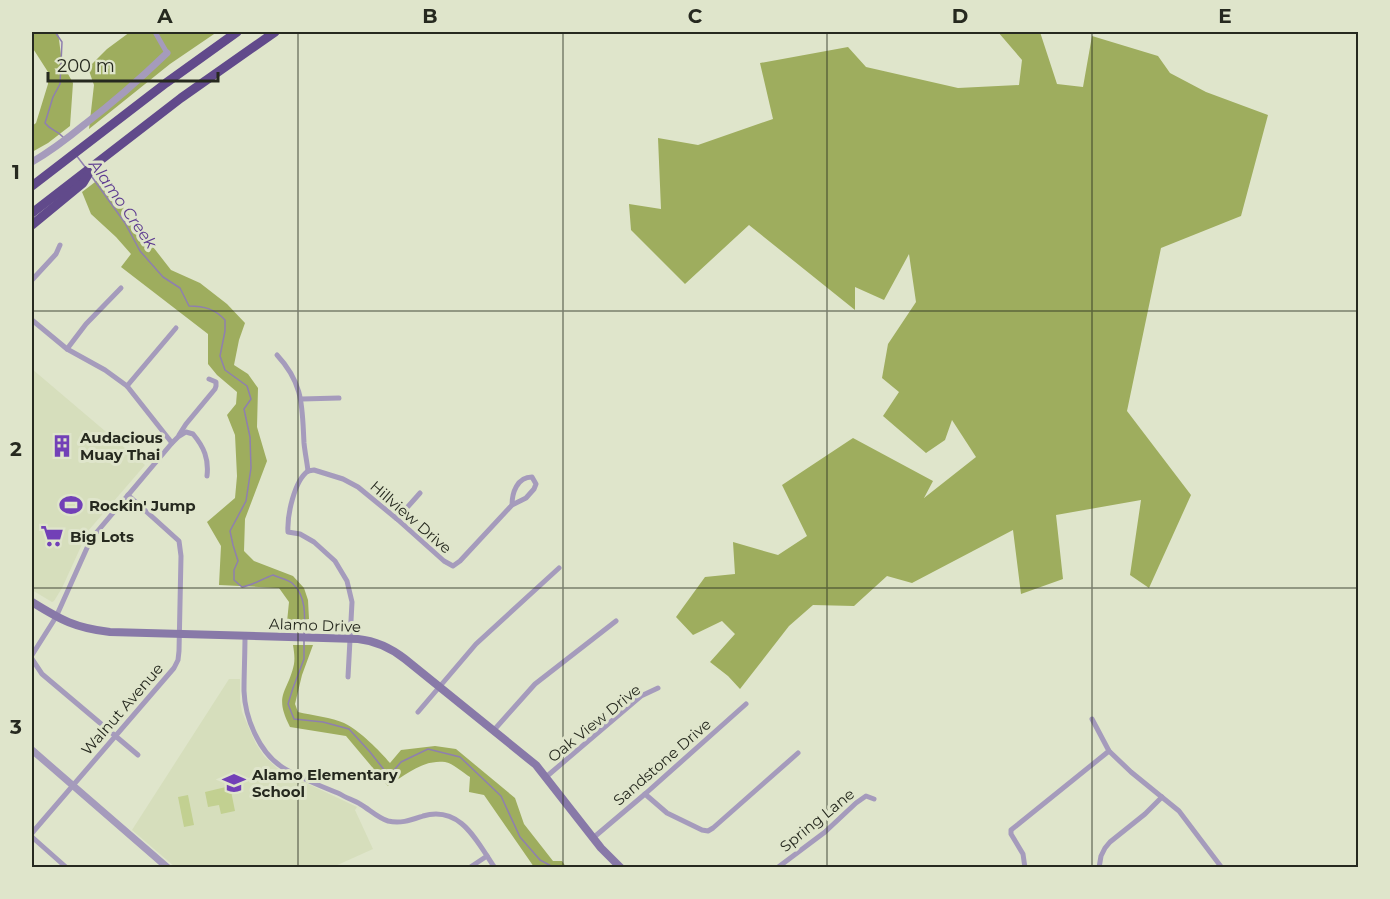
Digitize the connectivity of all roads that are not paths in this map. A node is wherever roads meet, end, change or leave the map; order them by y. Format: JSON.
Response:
{"nodes":[{"id":1,"x":155,"y":32,"type":"edge"},
{"id":2,"x":237,"y":32,"type":"edge"},
{"id":3,"x":275,"y":32,"type":"edge"},
{"id":4,"x":167,"y":53,"type":"joint"},
{"id":5,"x":64,"y":161,"type":"junction"},
{"id":6,"x":32,"y":162,"type":"edge"},
{"id":7,"x":32,"y":178,"type":"edge"},
{"id":8,"x":81,"y":180,"type":"junction"},
{"id":9,"x":32,"y":186,"type":"edge"},
{"id":10,"x":32,"y":213,"type":"edge"},
{"id":11,"x":32,"y":225,"type":"edge"},
{"id":12,"x":60,"y":245,"type":"dead end"},
{"id":13,"x":32,"y":280,"type":"edge"},
{"id":14,"x":121,"y":288,"type":"dead end"},
{"id":15,"x":32,"y":320,"type":"edge"},
{"id":16,"x":176,"y":328,"type":"dead end"},
{"id":17,"x":67,"y":349,"type":"junction"},
{"id":18,"x":277,"y":355,"type":"dead end"},
{"id":19,"x":209,"y":379,"type":"dead end"},
{"id":20,"x":127,"y":386,"type":"junction"},
{"id":21,"x":339,"y":398,"type":"dead end"},
{"id":22,"x":302,"y":399,"type":"junction"},
{"id":23,"x":178,"y":437,"type":"junction"},
{"id":24,"x":172,"y":443,"type":"junction"},
{"id":25,"x":308,"y":471,"type":"junction"},
{"id":26,"x":207,"y":476,"type":"dead end"},
{"id":27,"x":420,"y":492,"type":"dead end"},
{"id":28,"x":128,"y":495,"type":"junction"},
{"id":29,"x":512,"y":506,"type":"junction"},
{"id":30,"x":397,"y":519,"type":"junction"},
{"id":31,"x":559,"y":568,"type":"dead end"},
{"id":32,"x":32,"y":602,"type":"edge"},
{"id":33,"x":56,"y":617,"type":"junction"},
{"id":34,"x":616,"y":621,"type":"dead end"},
{"id":35,"x":180,"y":634,"type":"junction"},
{"id":36,"x":245,"y":636,"type":"junction"},
{"id":37,"x":350,"y":639,"type":"junction"},
{"id":38,"x":32,"y":657,"type":"edge"},
{"id":39,"x":348,"y":677,"type":"dead end"},
{"id":40,"x":440,"y":687,"type":"junction"},
{"id":41,"x":658,"y":688,"type":"dead end"},
{"id":42,"x":746,"y":704,"type":"dead end"},
{"id":43,"x":418,"y":712,"type":"dead end"},
{"id":44,"x":1092,"y":719,"type":"dead end"},
{"id":45,"x":494,"y":730,"type":"junction"},
{"id":46,"x":115,"y":736,"type":"junction"},
{"id":47,"x":32,"y":750,"type":"edge"},
{"id":48,"x":1109,"y":751,"type":"junction"},
{"id":49,"x":798,"y":753,"type":"dead end"},
{"id":50,"x":138,"y":755,"type":"dead end"},
{"id":51,"x":546,"y":777,"type":"junction"},
{"id":52,"x":72,"y":786,"type":"junction"},
{"id":53,"x":645,"y":794,"type":"junction"},
{"id":54,"x":1162,"y":797,"type":"junction"},
{"id":55,"x":874,"y":799,"type":"dead end"},
{"id":56,"x":32,"y":835,"type":"edge"},
{"id":57,"x":593,"y":838,"type":"junction"},
{"id":58,"x":487,"y":856,"type":"junction"},
{"id":59,"x":67,"y":867,"type":"edge"},
{"id":60,"x":168,"y":867,"type":"edge"},
{"id":61,"x":469,"y":867,"type":"edge"},
{"id":62,"x":495,"y":867,"type":"edge"},
{"id":63,"x":621,"y":867,"type":"edge"},
{"id":64,"x":777,"y":867,"type":"edge"},
{"id":65,"x":1025,"y":867,"type":"edge"},
{"id":66,"x":1099,"y":867,"type":"edge"},
{"id":67,"x":1222,"y":867,"type":"edge"}],
"edges":[{"from":1,"to":4,"type":"street"},
{"from":2,"to":5,"type":"highway"},
{"from":3,"to":8,"type":"highway"},
{"from":4,"to":6,"type":"street"},
{"from":5,"to":7,"type":"highway"},
{"from":5,"to":9,"type":"highway"},
{"from":8,"to":10,"type":"highway"},
{"from":8,"to":11,"type":"highway"},
{"from":12,"to":13,"type":"street"},
{"from":14,"to":17,"type":"street"},
{"from":15,"to":17,"type":"street"},
{"from":16,"to":20,"type":"street"},
{"from":17,"to":20,"type":"street"},
{"from":18,"to":22,"type":"street"},
{"from":19,"to":23,"type":"street"},
{"from":20,"to":24,"type":"street"},
{"from":21,"to":22,"type":"street"},
{"from":22,"to":25,"type":"street"},
{"from":23,"to":24,"type":"street"},
{"from":23,"to":26,"type":"street"},
{"from":24,"to":28,"type":"street"},
{"from":25,"to":30,"type":"street","name":"Hillview Drive"},
{"from":25,"to":37,"type":"street"},
{"from":27,"to":30,"type":"street"},
{"from":28,"to":33,"type":"street"},
{"from":28,"to":35,"type":"street","name":"Walnut Avenue"},
{"from":29,"to":29,"type":"street"},
{"from":29,"to":30,"type":"street","name":"Hillview Drive"},
{"from":31,"to":40,"type":"street"},
{"from":32,"to":33,"type":"main road","name":"Alamo Drive"},
{"from":33,"to":35,"type":"main road","name":"Alamo Drive"},
{"from":33,"to":38,"type":"street"},
{"from":34,"to":45,"type":"street"},
{"from":35,"to":36,"type":"main road","name":"Alamo Drive"},
{"from":35,"to":46,"type":"street","name":"Walnut Avenue"},
{"from":36,"to":37,"type":"main road","name":"Alamo Drive"},
{"from":36,"to":58,"type":"street"},
{"from":37,"to":39,"type":"street"},
{"from":37,"to":40,"type":"main road","name":"Alamo Drive"},
{"from":38,"to":46,"type":"street"},
{"from":40,"to":43,"type":"street"},
{"from":40,"to":45,"type":"main road","name":"Alamo Drive"},
{"from":41,"to":51,"type":"street","name":"Oak View Drive"},
{"from":42,"to":53,"type":"street","name":"Sandstone Drive"},
{"from":44,"to":48,"type":"street"},
{"from":45,"to":51,"type":"main road","name":"Alamo Drive"},
{"from":46,"to":50,"type":"street"},
{"from":46,"to":52,"type":"street","name":"Walnut Avenue"},
{"from":47,"to":52,"type":"street"},
{"from":48,"to":54,"type":"street"},
{"from":48,"to":65,"type":"street"},
{"from":49,"to":53,"type":"street"},
{"from":51,"to":57,"type":"main road","name":"Alamo Drive"},
{"from":52,"to":56,"type":"street","name":"Walnut Avenue"},
{"from":52,"to":60,"type":"street"},
{"from":53,"to":57,"type":"street","name":"Sandstone Drive"},
{"from":54,"to":66,"type":"street"},
{"from":54,"to":67,"type":"street"},
{"from":55,"to":64,"type":"street","name":"Spring Lane"},
{"from":56,"to":59,"type":"street"},
{"from":57,"to":63,"type":"main road","name":"Alamo Drive"},
{"from":58,"to":61,"type":"street"},
{"from":58,"to":62,"type":"street"}]}
